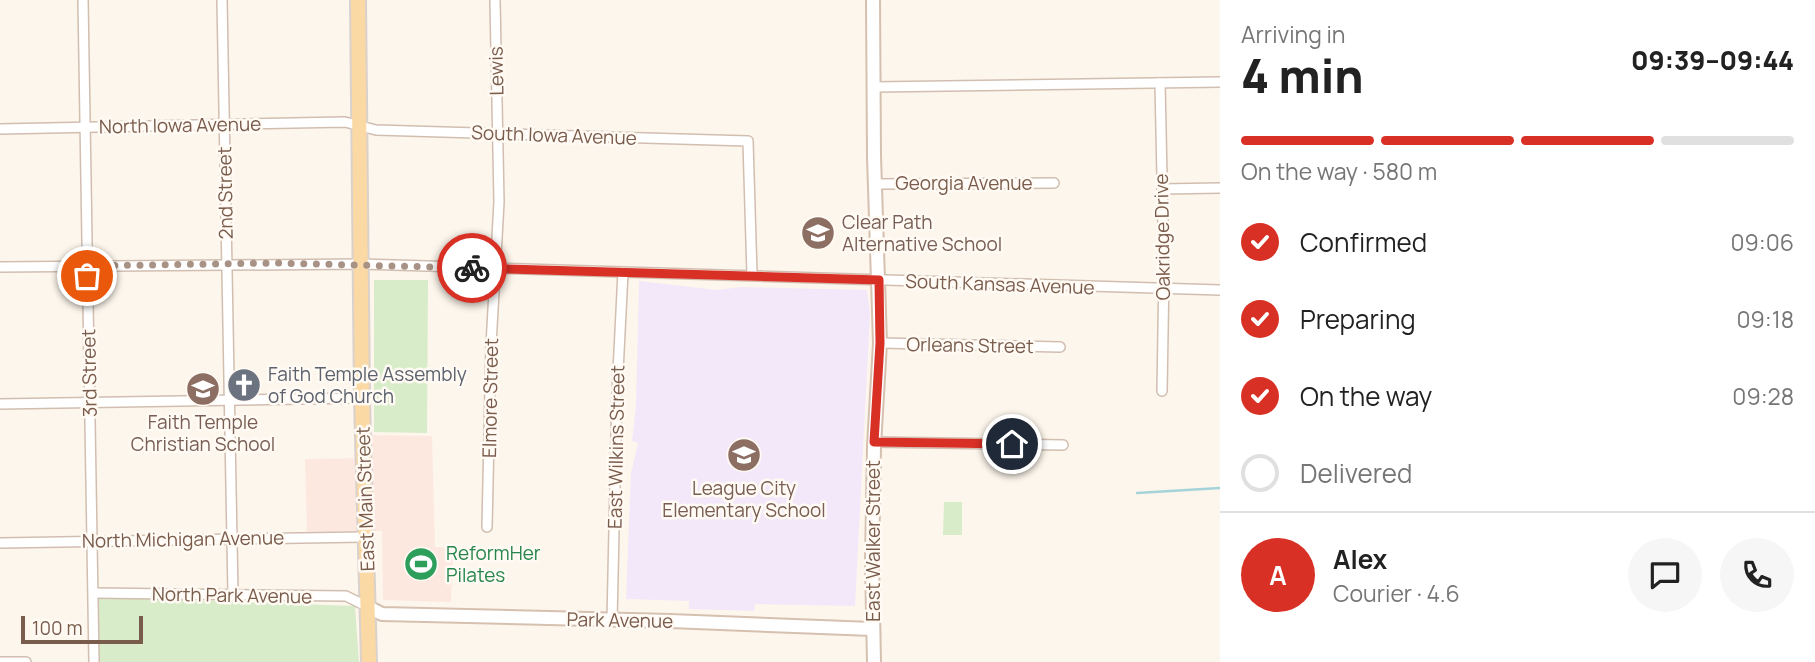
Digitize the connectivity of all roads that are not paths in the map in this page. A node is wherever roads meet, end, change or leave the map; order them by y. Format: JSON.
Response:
{"nodes":[{"id":1,"x":83,"y":0,"type":"edge"},
{"id":2,"x":222,"y":0,"type":"edge"},
{"id":3,"x":358,"y":0,"type":"edge"},
{"id":4,"x":495,"y":0,"type":"edge"},
{"id":5,"x":873,"y":0,"type":"edge"},
{"id":6,"x":1220,"y":82,"type":"edge"},
{"id":7,"x":1160,"y":83,"type":"junction"},
{"id":8,"x":874,"y":88,"type":"junction"},
{"id":9,"x":224,"y":125,"type":"junction"},
{"id":10,"x":84,"y":126,"type":"junction"},
{"id":11,"x":360,"y":126,"type":"junction"},
{"id":12,"x":0,"y":129,"type":"edge"},
{"id":13,"x":497,"y":132,"type":"junction"},
{"id":14,"x":1054,"y":183,"type":"dead end"},
{"id":15,"x":875,"y":184,"type":"junction"},
{"id":16,"x":1220,"y":188,"type":"edge"},
{"id":17,"x":1162,"y":189,"type":"junction"},
{"id":18,"x":227,"y":264,"type":"junction"},
{"id":19,"x":360,"y":264,"type":"junction"},
{"id":20,"x":87,"y":266,"type":"junction"},
{"id":21,"x":0,"y":267,"type":"edge"},
{"id":22,"x":495,"y":268,"type":"junction"},
{"id":23,"x":622,"y":272,"type":"junction"},
{"id":24,"x":752,"y":275,"type":"junction"},
{"id":25,"x":879,"y":280,"type":"junction"},
{"id":26,"x":1163,"y":288,"type":"junction"},
{"id":27,"x":1220,"y":290,"type":"edge"},
{"id":28,"x":880,"y":343,"type":"junction"},
{"id":29,"x":1060,"y":347,"type":"dead end"},
{"id":30,"x":1162,"y":391,"type":"dead end"},
{"id":31,"x":362,"y":398,"type":"junction"},
{"id":32,"x":230,"y":400,"type":"junction"},
{"id":33,"x":90,"y":402,"type":"junction"},
{"id":34,"x":0,"y":404,"type":"edge"},
{"id":35,"x":874,"y":442,"type":"junction"},
{"id":36,"x":1063,"y":445,"type":"dead end"},
{"id":37,"x":487,"y":527,"type":"dead end"},
{"id":38,"x":232,"y":537,"type":"junction"},
{"id":39,"x":365,"y":537,"type":"junction"},
{"id":40,"x":93,"y":540,"type":"junction"},
{"id":41,"x":0,"y":543,"type":"edge"},
{"id":42,"x":94,"y":593,"type":"junction"},
{"id":43,"x":233,"y":595,"type":"junction"},
{"id":44,"x":368,"y":607,"type":"junction"},
{"id":45,"x":612,"y":621,"type":"junction"},
{"id":46,"x":872,"y":629,"type":"junction"},
{"id":47,"x":0,"y":662,"type":"edge"},
{"id":48,"x":26,"y":662,"type":"edge"},
{"id":49,"x":94,"y":662,"type":"edge"},
{"id":50,"x":369,"y":662,"type":"edge"},
{"id":51,"x":874,"y":662,"type":"edge"}],
"edges":[{"from":1,"to":10,"type":"street","name":"3rd Street"},
{"from":2,"to":9,"type":"street","name":"2nd Street"},
{"from":3,"to":11,"type":"main road","name":"East Main Street"},
{"from":4,"to":13,"type":"street","name":"Lewis"},
{"from":5,"to":8,"type":"street","name":"East Walker Street"},
{"from":6,"to":7,"type":"street"},
{"from":7,"to":8,"type":"street"},
{"from":7,"to":17,"type":"street","name":"Oakridge Drive"},
{"from":8,"to":15,"type":"street","name":"East Walker Street"},
{"from":9,"to":10,"type":"street","name":"North Iowa Avenue"},
{"from":9,"to":11,"type":"street","name":"North Iowa Avenue"},
{"from":9,"to":18,"type":"street","name":"2nd Street"},
{"from":10,"to":12,"type":"street","name":"North Iowa Avenue"},
{"from":10,"to":20,"type":"street","name":"3rd Street"},
{"from":11,"to":13,"type":"street","name":"South Iowa Avenue"},
{"from":11,"to":19,"type":"main road","name":"East Main Street"},
{"from":13,"to":22,"type":"street","name":"Lewis"},
{"from":13,"to":24,"type":"street","name":"South Iowa Avenue"},
{"from":14,"to":15,"type":"street","name":"Georgia Avenue"},
{"from":15,"to":25,"type":"street","name":"East Walker Street"},
{"from":16,"to":17,"type":"street"},
{"from":17,"to":26,"type":"street","name":"Oakridge Drive"},
{"from":18,"to":19,"type":"street","name":"South Kansas Avenue"},
{"from":18,"to":20,"type":"street","name":"South Kansas Avenue"},
{"from":18,"to":32,"type":"street","name":"2nd Street"},
{"from":19,"to":22,"type":"street","name":"South Kansas Avenue"},
{"from":19,"to":31,"type":"main road","name":"East Main Street"},
{"from":20,"to":21,"type":"street","name":"South Kansas Avenue"},
{"from":20,"to":33,"type":"street","name":"3rd Street"},
{"from":22,"to":23,"type":"street","name":"South Kansas Avenue"},
{"from":22,"to":37,"type":"street","name":"Elmore Street"},
{"from":23,"to":24,"type":"street","name":"South Kansas Avenue"},
{"from":23,"to":45,"type":"street","name":"East Wilkins Street"},
{"from":24,"to":25,"type":"street","name":"South Kansas Avenue"},
{"from":25,"to":26,"type":"street","name":"South Kansas Avenue"},
{"from":25,"to":28,"type":"street","name":"East Walker Street"},
{"from":26,"to":27,"type":"street","name":"South Kansas Avenue"},
{"from":26,"to":30,"type":"street","name":"Oakridge Drive"},
{"from":28,"to":29,"type":"street","name":"Orleans Street"},
{"from":28,"to":35,"type":"street","name":"East Walker Street"},
{"from":31,"to":32,"type":"street"},
{"from":31,"to":39,"type":"main road","name":"East Main Street"},
{"from":32,"to":33,"type":"street"},
{"from":32,"to":38,"type":"street","name":"2nd Street"},
{"from":33,"to":34,"type":"street"},
{"from":33,"to":40,"type":"street","name":"3rd Street"},
{"from":35,"to":36,"type":"street"},
{"from":35,"to":46,"type":"street","name":"East Walker Street"},
{"from":38,"to":39,"type":"street","name":"North Michigan Avenue"},
{"from":38,"to":40,"type":"street","name":"North Michigan Avenue"},
{"from":38,"to":43,"type":"street","name":"2nd Street"},
{"from":39,"to":44,"type":"main road","name":"East Main Street"},
{"from":40,"to":41,"type":"street","name":"North Michigan Avenue"},
{"from":40,"to":42,"type":"street","name":"3rd Street"},
{"from":42,"to":43,"type":"street","name":"North Park Avenue"},
{"from":42,"to":49,"type":"street","name":"3rd Street"},
{"from":43,"to":44,"type":"street","name":"North Park Avenue"},
{"from":44,"to":45,"type":"street","name":"Park Avenue"},
{"from":44,"to":50,"type":"main road","name":"East Main Street"},
{"from":45,"to":46,"type":"street","name":"Park Avenue"},
{"from":46,"to":51,"type":"street","name":"East Walker Street"},
{"from":47,"to":48,"type":"street"}]}
